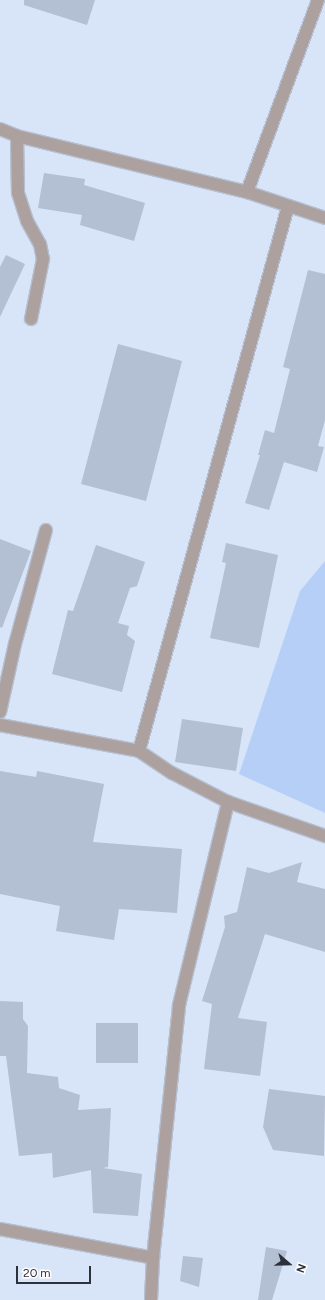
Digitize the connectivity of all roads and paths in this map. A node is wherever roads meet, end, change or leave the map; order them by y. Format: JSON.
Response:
{"nodes":[{"id":1,"x":318,"y":0,"type":"edge"},
{"id":2,"x":0,"y":129,"type":"edge"},
{"id":3,"x":16,"y":136,"type":"junction"},
{"id":4,"x":247,"y":192,"type":"junction"},
{"id":5,"x":288,"y":206,"type":"junction"},
{"id":6,"x":325,"y":218,"type":"edge"},
{"id":7,"x":31,"y":319,"type":"dead end"},
{"id":8,"x":46,"y":530,"type":"dead end"},
{"id":9,"x":0,"y":712,"type":"edge"},
{"id":10,"x":0,"y":725,"type":"edge"},
{"id":11,"x":139,"y":751,"type":"junction"},
{"id":12,"x":228,"y":802,"type":"junction"},
{"id":13,"x":325,"y":836,"type":"edge"},
{"id":14,"x":0,"y":1229,"type":"edge"},
{"id":15,"x":153,"y":1258,"type":"junction"},
{"id":16,"x":151,"y":1300,"type":"edge"}],
"edges":[{"from":1,"to":4,"type":"street"},
{"from":2,"to":3,"type":"street"},
{"from":3,"to":4,"type":"street"},
{"from":3,"to":7,"type":"street"},
{"from":4,"to":5,"type":"street"},
{"from":5,"to":6,"type":"street"},
{"from":5,"to":11,"type":"street"},
{"from":8,"to":9,"type":"street"},
{"from":10,"to":11,"type":"street"},
{"from":11,"to":12,"type":"street"},
{"from":12,"to":13,"type":"street"},
{"from":12,"to":15,"type":"street"},
{"from":14,"to":15,"type":"street"},
{"from":15,"to":16,"type":"street"}]}
